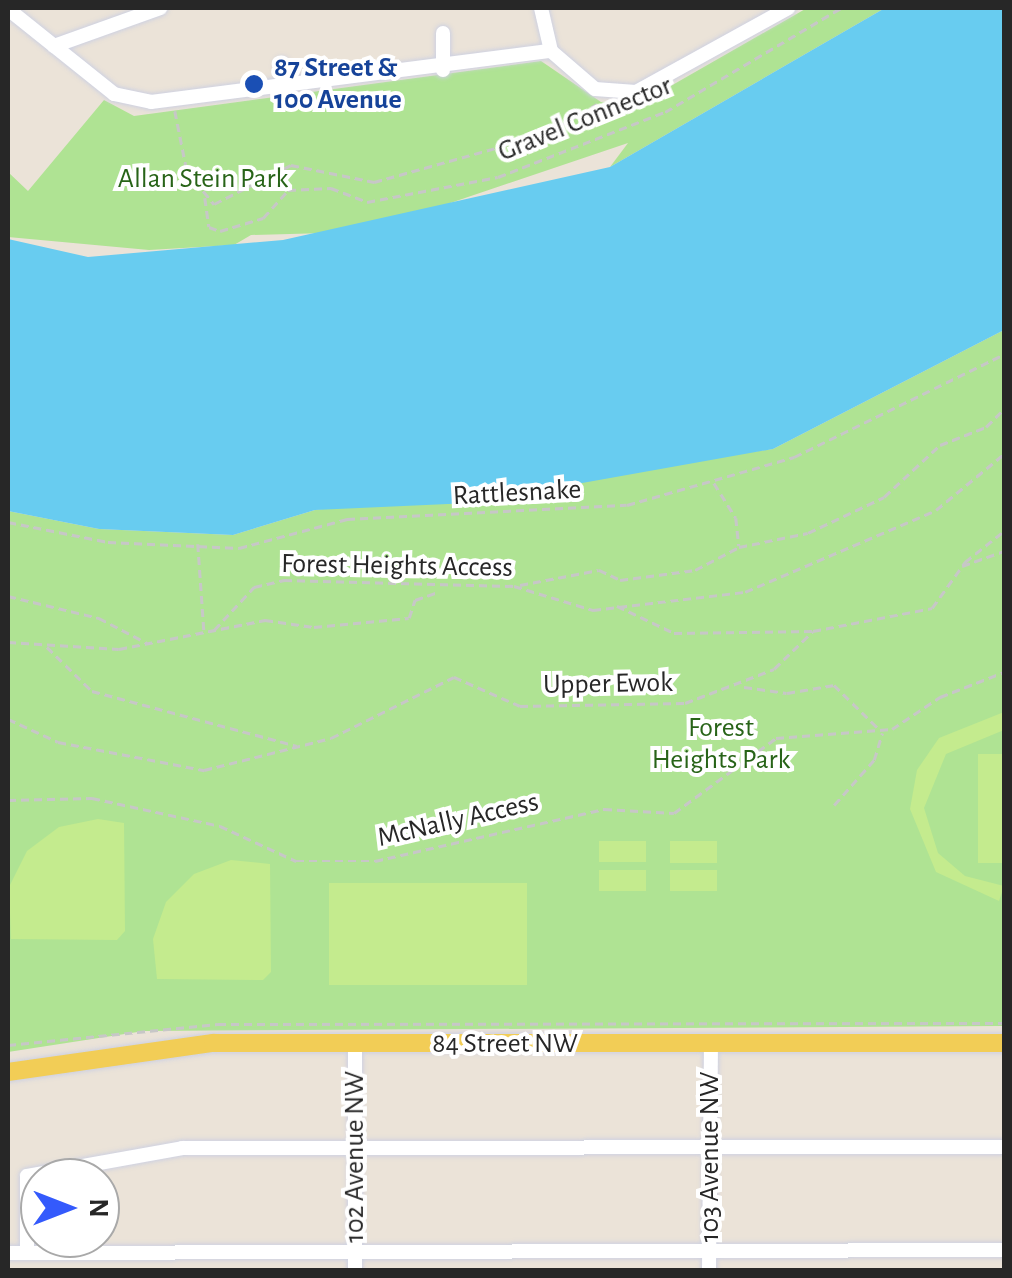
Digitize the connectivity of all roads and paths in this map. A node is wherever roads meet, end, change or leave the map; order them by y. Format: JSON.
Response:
{"nodes":[{"id":1,"x":8,"y":8,"type":"edge"},
{"id":2,"x":160,"y":8,"type":"edge"},
{"id":3,"x":541,"y":8,"type":"edge"},
{"id":4,"x":788,"y":8,"type":"edge"},
{"id":5,"x":841,"y":8,"type":"edge"},
{"id":6,"x":443,"y":33,"type":"dead end"},
{"id":7,"x":54,"y":46,"type":"junction"},
{"id":8,"x":551,"y":50,"type":"junction"},
{"id":9,"x":282,"y":64,"type":"dead end"},
{"id":10,"x":443,"y":70,"type":"junction"},
{"id":11,"x":284,"y":88,"type":"junction"},
{"id":12,"x":609,"y":92,"type":"junction"},
{"id":13,"x":174,"y":99,"type":"junction"},
{"id":14,"x":205,"y":198,"type":"junction"},
{"id":15,"x":1004,"y":354,"type":"edge"},
{"id":16,"x":1004,"y":408,"type":"edge"},
{"id":17,"x":1004,"y":454,"type":"edge"},
{"id":18,"x":714,"y":482,"type":"junction"},
{"id":19,"x":8,"y":522,"type":"edge"},
{"id":20,"x":1004,"y":531,"type":"edge"},
{"id":21,"x":198,"y":544,"type":"junction"},
{"id":22,"x":740,"y":548,"type":"junction"},
{"id":23,"x":1004,"y":551,"type":"edge"},
{"id":24,"x":962,"y":566,"type":"junction"},
{"id":25,"x":514,"y":586,"type":"junction"},
{"id":26,"x":442,"y":591,"type":"junction"},
{"id":27,"x":8,"y":596,"type":"edge"},
{"id":28,"x":616,"y":606,"type":"junction"},
{"id":29,"x":214,"y":630,"type":"junction"},
{"id":30,"x":813,"y":631,"type":"junction"},
{"id":31,"x":204,"y":632,"type":"junction"},
{"id":32,"x":8,"y":642,"type":"edge"},
{"id":33,"x":148,"y":643,"type":"junction"},
{"id":34,"x":46,"y":645,"type":"junction"},
{"id":35,"x":1004,"y":672,"type":"edge"},
{"id":36,"x":742,"y":686,"type":"junction"},
{"id":37,"x":8,"y":720,"type":"edge"},
{"id":38,"x":882,"y":731,"type":"junction"},
{"id":39,"x":299,"y":746,"type":"junction"},
{"id":40,"x":8,"y":800,"type":"edge"},
{"id":41,"x":834,"y":806,"type":"dead end"},
{"id":42,"x":1004,"y":1024,"type":"edge"},
{"id":43,"x":710,"y":1043,"type":"junction"},
{"id":44,"x":1004,"y":1043,"type":"edge"},
{"id":45,"x":355,"y":1044,"type":"junction"},
{"id":46,"x":8,"y":1045,"type":"edge"},
{"id":47,"x":8,"y":1072,"type":"edge"},
{"id":48,"x":1004,"y":1146,"type":"edge"},
{"id":49,"x":710,"y":1147,"type":"junction"},
{"id":50,"x":355,"y":1148,"type":"junction"},
{"id":51,"x":120,"y":1159,"type":"edge"},
{"id":52,"x":355,"y":1250,"type":"junction"},
{"id":53,"x":710,"y":1250,"type":"junction"},
{"id":54,"x":1004,"y":1250,"type":"edge"},
{"id":55,"x":120,"y":1252,"type":"edge"},
{"id":56,"x":355,"y":1270,"type":"edge"},
{"id":57,"x":710,"y":1270,"type":"edge"}],
"edges":[{"from":1,"to":7,"type":"street"},
{"from":2,"to":7,"type":"street"},
{"from":3,"to":8,"type":"street"},
{"from":4,"to":12,"type":"street"},
{"from":5,"to":14,"type":"path","name":"Gravel Connector"},
{"from":6,"to":10,"type":"street"},
{"from":7,"to":13,"type":"street"},
{"from":8,"to":10,"type":"street"},
{"from":8,"to":12,"type":"street"},
{"from":9,"to":11,"type":"street"},
{"from":10,"to":11,"type":"street"},
{"from":11,"to":13,"type":"street"},
{"from":12,"to":14,"type":"path"},
{"from":13,"to":14,"type":"path"},
{"from":15,"to":18,"type":"path","name":"Rattlesnake"},
{"from":16,"to":22,"type":"path"},
{"from":17,"to":28,"type":"path","name":"Forest Heights Access"},
{"from":18,"to":21,"type":"path","name":"Rattlesnake"},
{"from":18,"to":22,"type":"path"},
{"from":19,"to":21,"type":"path","name":"Rattlesnake"},
{"from":20,"to":24,"type":"path","name":"Upper Ewok"},
{"from":21,"to":31,"type":"path"},
{"from":22,"to":25,"type":"path"},
{"from":23,"to":24,"type":"path"},
{"from":24,"to":30,"type":"path","name":"Upper Ewok"},
{"from":25,"to":26,"type":"path","name":"Forest Heights Access"},
{"from":25,"to":28,"type":"path","name":"Forest Heights Access"},
{"from":26,"to":29,"type":"path"},
{"from":26,"to":29,"type":"path","name":"Forest Heights Access"},
{"from":27,"to":33,"type":"path"},
{"from":28,"to":30,"type":"path"},
{"from":29,"to":31,"type":"path"},
{"from":30,"to":36,"type":"path","name":"Upper Ewok"},
{"from":31,"to":33,"type":"path"},
{"from":32,"to":34,"type":"path"},
{"from":33,"to":34,"type":"path"},
{"from":34,"to":39,"type":"path"},
{"from":35,"to":38,"type":"path","name":"McNally Access"},
{"from":36,"to":38,"type":"path"},
{"from":36,"to":39,"type":"path","name":"Upper Ewok"},
{"from":37,"to":39,"type":"path","name":"Upper Ewok"},
{"from":38,"to":40,"type":"path","name":"McNally Access"},
{"from":38,"to":41,"type":"path"},
{"from":42,"to":46,"type":"path"},
{"from":43,"to":44,"type":"main road","name":"84 Street NW"},
{"from":43,"to":45,"type":"main road","name":"84 Street NW"},
{"from":43,"to":49,"type":"street","name":"103 Avenue NW"},
{"from":45,"to":47,"type":"main road","name":"84 Street NW"},
{"from":45,"to":50,"type":"street","name":"102 Avenue NW"},
{"from":48,"to":49,"type":"street"},
{"from":49,"to":50,"type":"street"},
{"from":49,"to":53,"type":"street","name":"103 Avenue NW"},
{"from":50,"to":51,"type":"street"},
{"from":50,"to":52,"type":"street","name":"102 Avenue NW"},
{"from":52,"to":53,"type":"street"},
{"from":52,"to":55,"type":"street"},
{"from":52,"to":56,"type":"street","name":"102 Avenue NW"},
{"from":53,"to":54,"type":"street"},
{"from":53,"to":57,"type":"street","name":"103 Avenue NW"}]}
